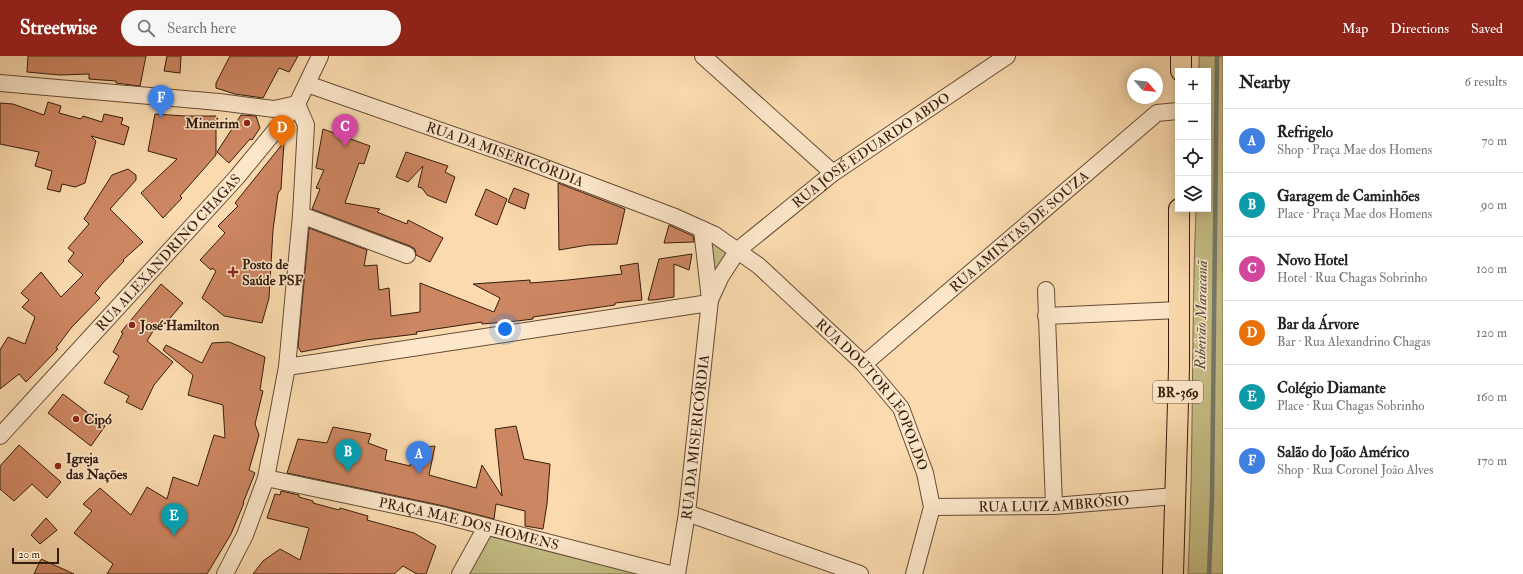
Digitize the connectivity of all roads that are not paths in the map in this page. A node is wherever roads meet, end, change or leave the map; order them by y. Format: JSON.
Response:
{"nodes":[{"id":1,"x":320,"y":56,"type":"edge"},
{"id":2,"x":703,"y":56,"type":"edge"},
{"id":3,"x":1007,"y":56,"type":"edge"},
{"id":4,"x":1181,"y":56,"type":"edge"},
{"id":5,"x":1181,"y":68,"type":"edge"},
{"id":6,"x":0,"y":83,"type":"edge"},
{"id":7,"x":307,"y":84,"type":"junction"},
{"id":8,"x":297,"y":104,"type":"junction"},
{"id":9,"x":1175,"y":111,"type":"edge"},
{"id":10,"x":833,"y":173,"type":"junction"},
{"id":11,"x":1179,"y":212,"type":"edge"},
{"id":12,"x":301,"y":215,"type":"junction"},
{"id":13,"x":702,"y":229,"type":"junction"},
{"id":14,"x":738,"y":250,"type":"junction"},
{"id":15,"x":407,"y":255,"type":"dead end"},
{"id":16,"x":1046,"y":290,"type":"dead end"},
{"id":17,"x":710,"y":301,"type":"junction"},
{"id":18,"x":1179,"y":310,"type":"junction"},
{"id":19,"x":1046,"y":316,"type":"junction"},
{"id":20,"x":864,"y":364,"type":"junction"},
{"id":21,"x":287,"y":367,"type":"junction"},
{"id":22,"x":0,"y":436,"type":"edge"},
{"id":23,"x":266,"y":478,"type":"junction"},
{"id":24,"x":1175,"y":496,"type":"junction"},
{"id":25,"x":1054,"y":506,"type":"junction"},
{"id":26,"x":932,"y":507,"type":"junction"},
{"id":27,"x":687,"y":513,"type":"junction"},
{"id":28,"x":486,"y":527,"type":"junction"},
{"id":29,"x":225,"y":574,"type":"edge"},
{"id":30,"x":460,"y":574,"type":"edge"},
{"id":31,"x":670,"y":574,"type":"edge"},
{"id":32,"x":677,"y":574,"type":"edge"},
{"id":33,"x":860,"y":574,"type":"edge"},
{"id":34,"x":914,"y":574,"type":"edge"},
{"id":35,"x":1173,"y":574,"type":"edge"}],
"edges":[{"from":1,"to":7,"type":"street","name":"RUA ALEXANDRINO CHAGAS"},
{"from":2,"to":10,"type":"street"},
{"from":3,"to":10,"type":"street","name":"RUA JOSÉ EDUARDO ABDO"},
{"from":4,"to":5,"type":"main road"},
{"from":6,"to":8,"type":"street"},
{"from":7,"to":8,"type":"street","name":"RUA ALEXANDRINO CHAGAS"},
{"from":7,"to":13,"type":"street","name":"RUA DA MISERICÓRDIA"},
{"from":8,"to":12,"type":"street"},
{"from":8,"to":22,"type":"street","name":"RUA ALEXANDRINO CHAGAS"},
{"from":9,"to":20,"type":"street","name":"RUA AMINTAS DE SOUZA"},
{"from":10,"to":14,"type":"street","name":"RUA JOSÉ EDUARDO ABDO"},
{"from":11,"to":18,"type":"main road","number":"BR-369"},
{"from":12,"to":15,"type":"street"},
{"from":12,"to":21,"type":"street"},
{"from":13,"to":14,"type":"street","name":"RUA DA MISERICÓRDIA"},
{"from":13,"to":17,"type":"street","name":"RUA DA MISERICÓRDIA"},
{"from":14,"to":17,"type":"street","name":"RUA DA MISERICÓRDIA"},
{"from":14,"to":20,"type":"street","name":"RUA DOUTOR LEOPOLDO"},
{"from":16,"to":19,"type":"street"},
{"from":17,"to":21,"type":"street"},
{"from":17,"to":27,"type":"street","name":"RUA DA MISERICÓRDIA"},
{"from":18,"to":19,"type":"street"},
{"from":18,"to":24,"type":"main road","number":"BR-369"},
{"from":19,"to":25,"type":"street"},
{"from":20,"to":26,"type":"street","name":"RUA DOUTOR LEOPOLDO"},
{"from":21,"to":23,"type":"street"},
{"from":23,"to":28,"type":"street","name":"PRAÇA MAE DOS HOMENS"},
{"from":23,"to":29,"type":"street"},
{"from":24,"to":25,"type":"street","name":"RUA LUIZ AMBRÓSIO"},
{"from":24,"to":35,"type":"main road","number":"BR-369"},
{"from":25,"to":26,"type":"street","name":"RUA LUIZ AMBRÓSIO"},
{"from":26,"to":34,"type":"street","name":"RUA DOUTOR LEOPOLDO"},
{"from":27,"to":32,"type":"street","name":"RUA DA MISERICÓRDIA"},
{"from":27,"to":33,"type":"street"},
{"from":28,"to":30,"type":"street"},
{"from":28,"to":31,"type":"street","name":"PRAÇA MAE DOS HOMENS"}]}
